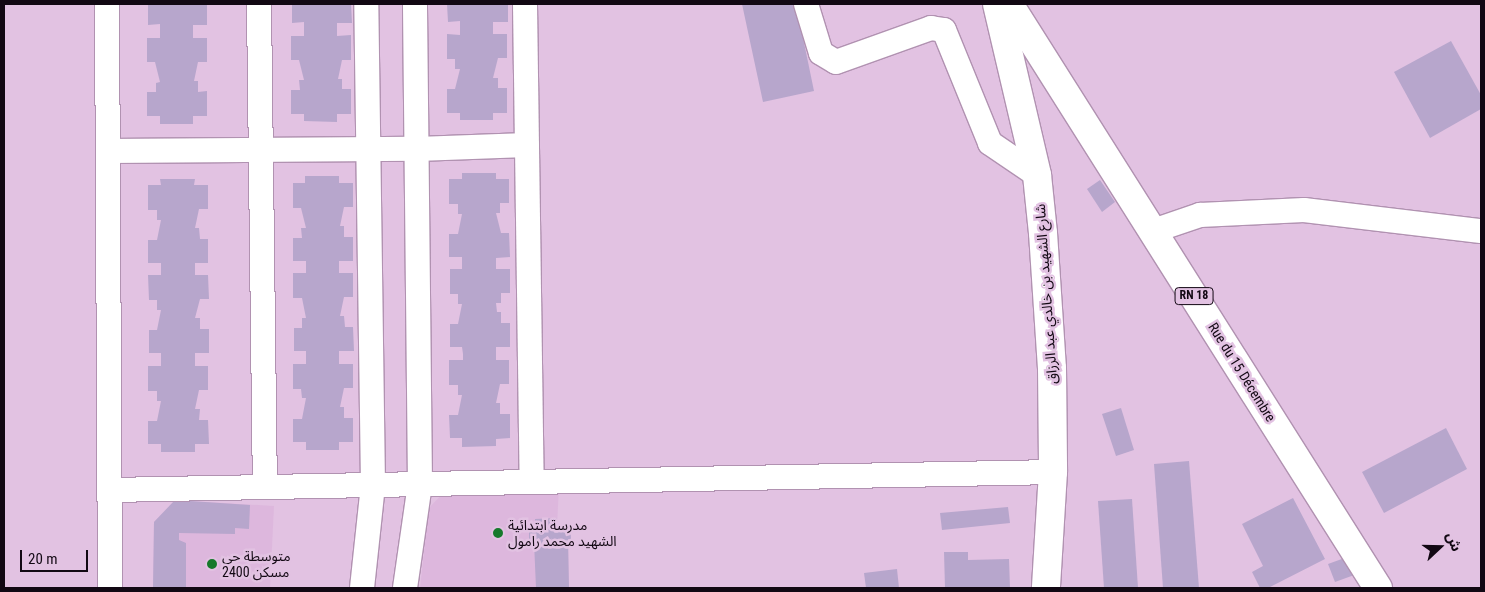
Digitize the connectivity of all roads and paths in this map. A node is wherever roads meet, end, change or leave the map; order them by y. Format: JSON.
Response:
{"nodes":[{"id":1,"x":107,"y":4,"type":"edge"},
{"id":2,"x":259,"y":4,"type":"edge"},
{"id":3,"x":366,"y":4,"type":"edge"},
{"id":4,"x":415,"y":4,"type":"edge"},
{"id":5,"x":525,"y":4,"type":"edge"},
{"id":6,"x":806,"y":4,"type":"edge"},
{"id":7,"x":997,"y":4,"type":"edge"},
{"id":8,"x":1009,"y":4,"type":"edge"},
{"id":9,"x":527,"y":145,"type":"junction"},
{"id":10,"x":368,"y":149,"type":"junction"},
{"id":11,"x":417,"y":149,"type":"junction"},
{"id":12,"x":261,"y":150,"type":"junction"},
{"id":13,"x":108,"y":151,"type":"junction"},
{"id":14,"x":1037,"y":175,"type":"junction"},
{"id":15,"x":1153,"y":231,"type":"junction"},
{"id":16,"x":1481,"y":231,"type":"edge"},
{"id":17,"x":1053,"y":472,"type":"junction"},
{"id":18,"x":532,"y":482,"type":"junction"},
{"id":19,"x":420,"y":484,"type":"junction"},
{"id":20,"x":373,"y":485,"type":"junction"},
{"id":21,"x":265,"y":487,"type":"junction"},
{"id":22,"x":110,"y":490,"type":"junction"},
{"id":23,"x":110,"y":588,"type":"edge"},
{"id":24,"x":362,"y":588,"type":"edge"},
{"id":25,"x":405,"y":588,"type":"edge"},
{"id":26,"x":1046,"y":588,"type":"edge"},
{"id":27,"x":1378,"y":588,"type":"edge"}],
"edges":[{"from":1,"to":13,"type":"street"},
{"from":2,"to":12,"type":"street"},
{"from":3,"to":10,"type":"street"},
{"from":4,"to":11,"type":"street"},
{"from":5,"to":9,"type":"street"},
{"from":6,"to":14,"type":"street"},
{"from":7,"to":14,"type":"main road","name":"شارع الشهيد بن خالدي عبد الرزاق"},
{"from":8,"to":15,"type":"main road","name":"Rue du 15 Décembre","number":"RN 18"},
{"from":9,"to":11,"type":"street"},
{"from":9,"to":18,"type":"street"},
{"from":10,"to":11,"type":"street"},
{"from":10,"to":12,"type":"street"},
{"from":10,"to":20,"type":"street"},
{"from":11,"to":19,"type":"street"},
{"from":12,"to":13,"type":"street"},
{"from":12,"to":21,"type":"street"},
{"from":13,"to":22,"type":"street"},
{"from":14,"to":17,"type":"main road","name":"شارع الشهيد بن خالدي عبد الرزاق"},
{"from":15,"to":16,"type":"street"},
{"from":15,"to":27,"type":"main road","name":"Rue du 15 Décembre","number":"RN 18"},
{"from":17,"to":18,"type":"street"},
{"from":17,"to":26,"type":"main road","name":"شارع الشهيد بن خالدي عبد الرزاق"},
{"from":18,"to":19,"type":"street"},
{"from":19,"to":20,"type":"street"},
{"from":19,"to":25,"type":"street"},
{"from":20,"to":21,"type":"street"},
{"from":20,"to":24,"type":"street"},
{"from":21,"to":22,"type":"street"},
{"from":22,"to":23,"type":"street"}]}
